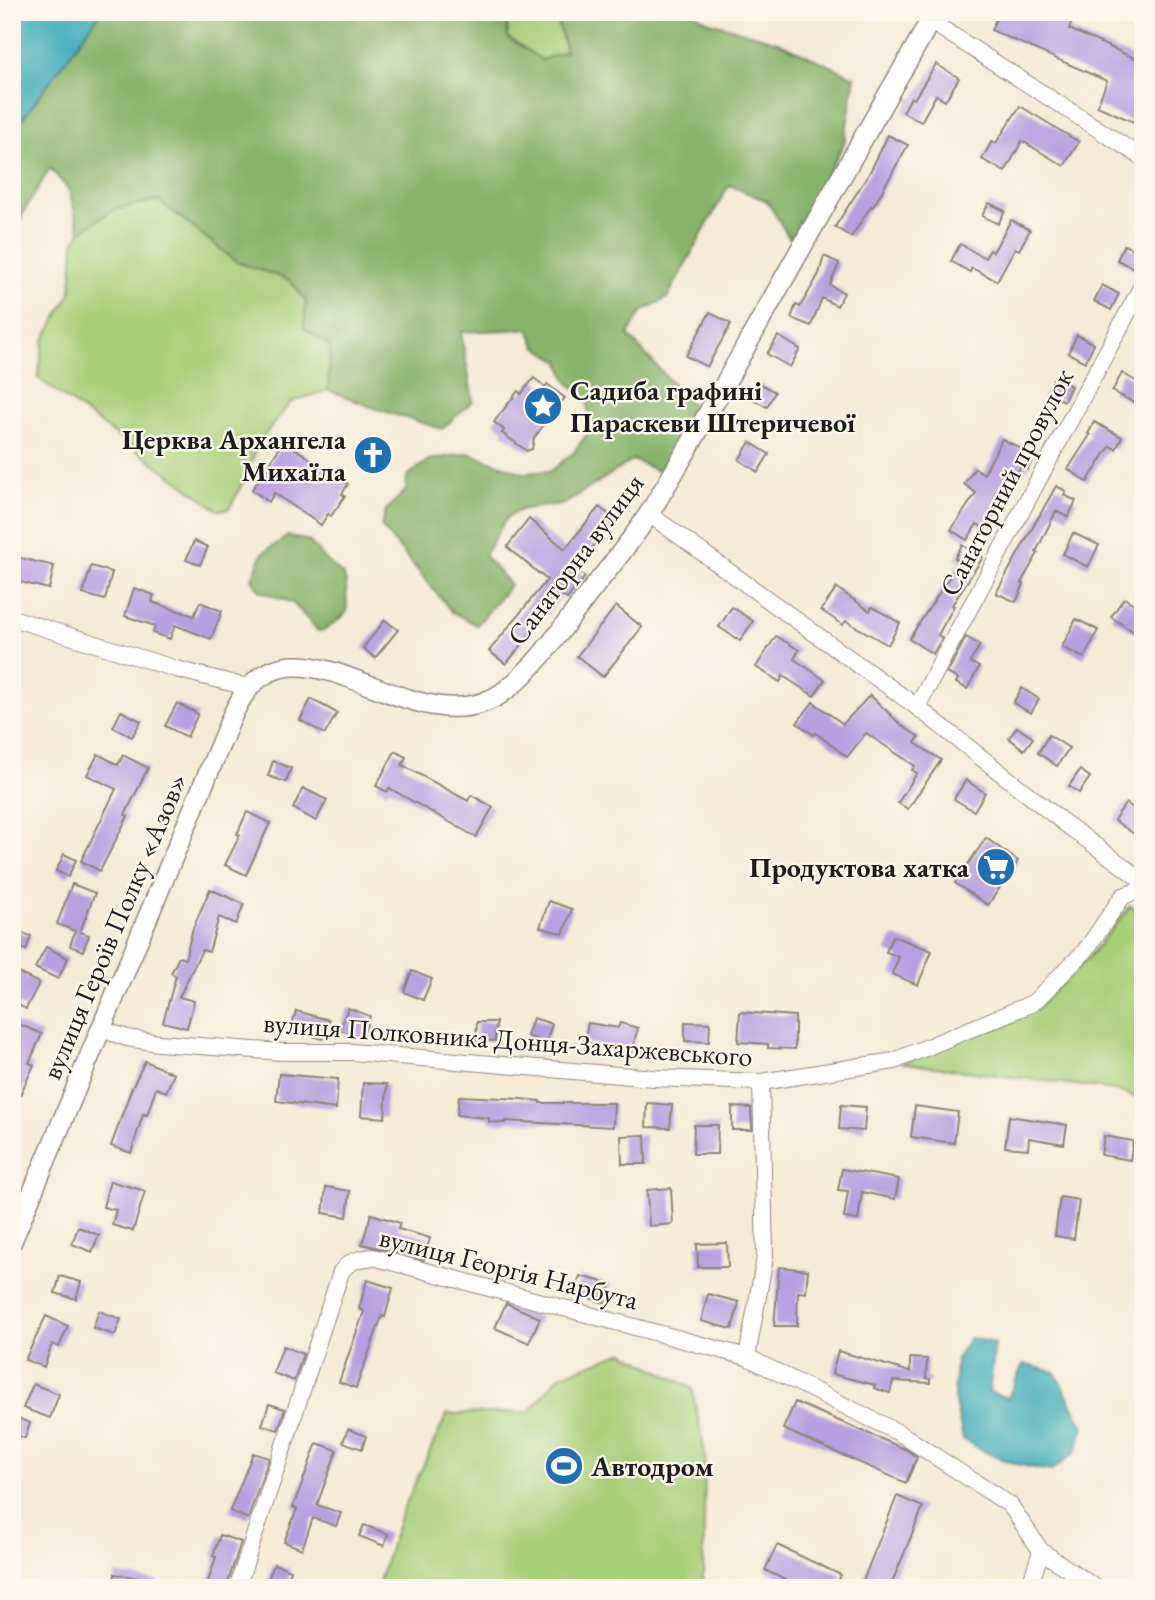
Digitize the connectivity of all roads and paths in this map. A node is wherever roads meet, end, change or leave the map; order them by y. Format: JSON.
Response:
{"nodes":[{"id":1,"x":932,"y":17,"type":"edge"},
{"id":2,"x":1143,"y":158,"type":"edge"},
{"id":3,"x":1143,"y":284,"type":"edge"},
{"id":4,"x":649,"y":514,"type":"junction"},
{"id":5,"x":12,"y":618,"type":"edge"},
{"id":6,"x":247,"y":687,"type":"junction"},
{"id":7,"x":917,"y":707,"type":"junction"},
{"id":8,"x":1143,"y":881,"type":"edge"},
{"id":9,"x":1143,"y":889,"type":"edge"},
{"id":10,"x":101,"y":1029,"type":"junction"},
{"id":11,"x":761,"y":1082,"type":"junction"},
{"id":12,"x":12,"y":1241,"type":"edge"},
{"id":13,"x":747,"y":1357,"type":"junction"},
{"id":14,"x":1041,"y":1551,"type":"junction"},
{"id":15,"x":236,"y":1588,"type":"edge"},
{"id":16,"x":1029,"y":1588,"type":"edge"},
{"id":17,"x":1096,"y":1588,"type":"edge"}],
"edges":[{"from":1,"to":2,"type":"street"},
{"from":1,"to":4,"type":"main road","name":"Санаторна вулиця"},
{"from":3,"to":7,"type":"street","name":"Санаторний провулок"},
{"from":4,"to":6,"type":"main road","name":"Санаторна вулиця"},
{"from":4,"to":7,"type":"street"},
{"from":5,"to":6,"type":"street"},
{"from":6,"to":10,"type":"main road","name":"вулиця Героїв Полку «Азов»"},
{"from":7,"to":8,"type":"street"},
{"from":9,"to":11,"type":"street","name":"вулиця Полковника Донця-Захаржевського"},
{"from":10,"to":11,"type":"street","name":"вулиця Полковника Донця-Захаржевського"},
{"from":10,"to":12,"type":"main road","name":"вулиця Героїв Полку «Азов»"},
{"from":11,"to":13,"type":"street"},
{"from":13,"to":14,"type":"street","name":"вулиця Георгія Нарбута"},
{"from":13,"to":15,"type":"street","name":"вулиця Георгія Нарбута"},
{"from":14,"to":16,"type":"street"},
{"from":14,"to":17,"type":"street"}]}
